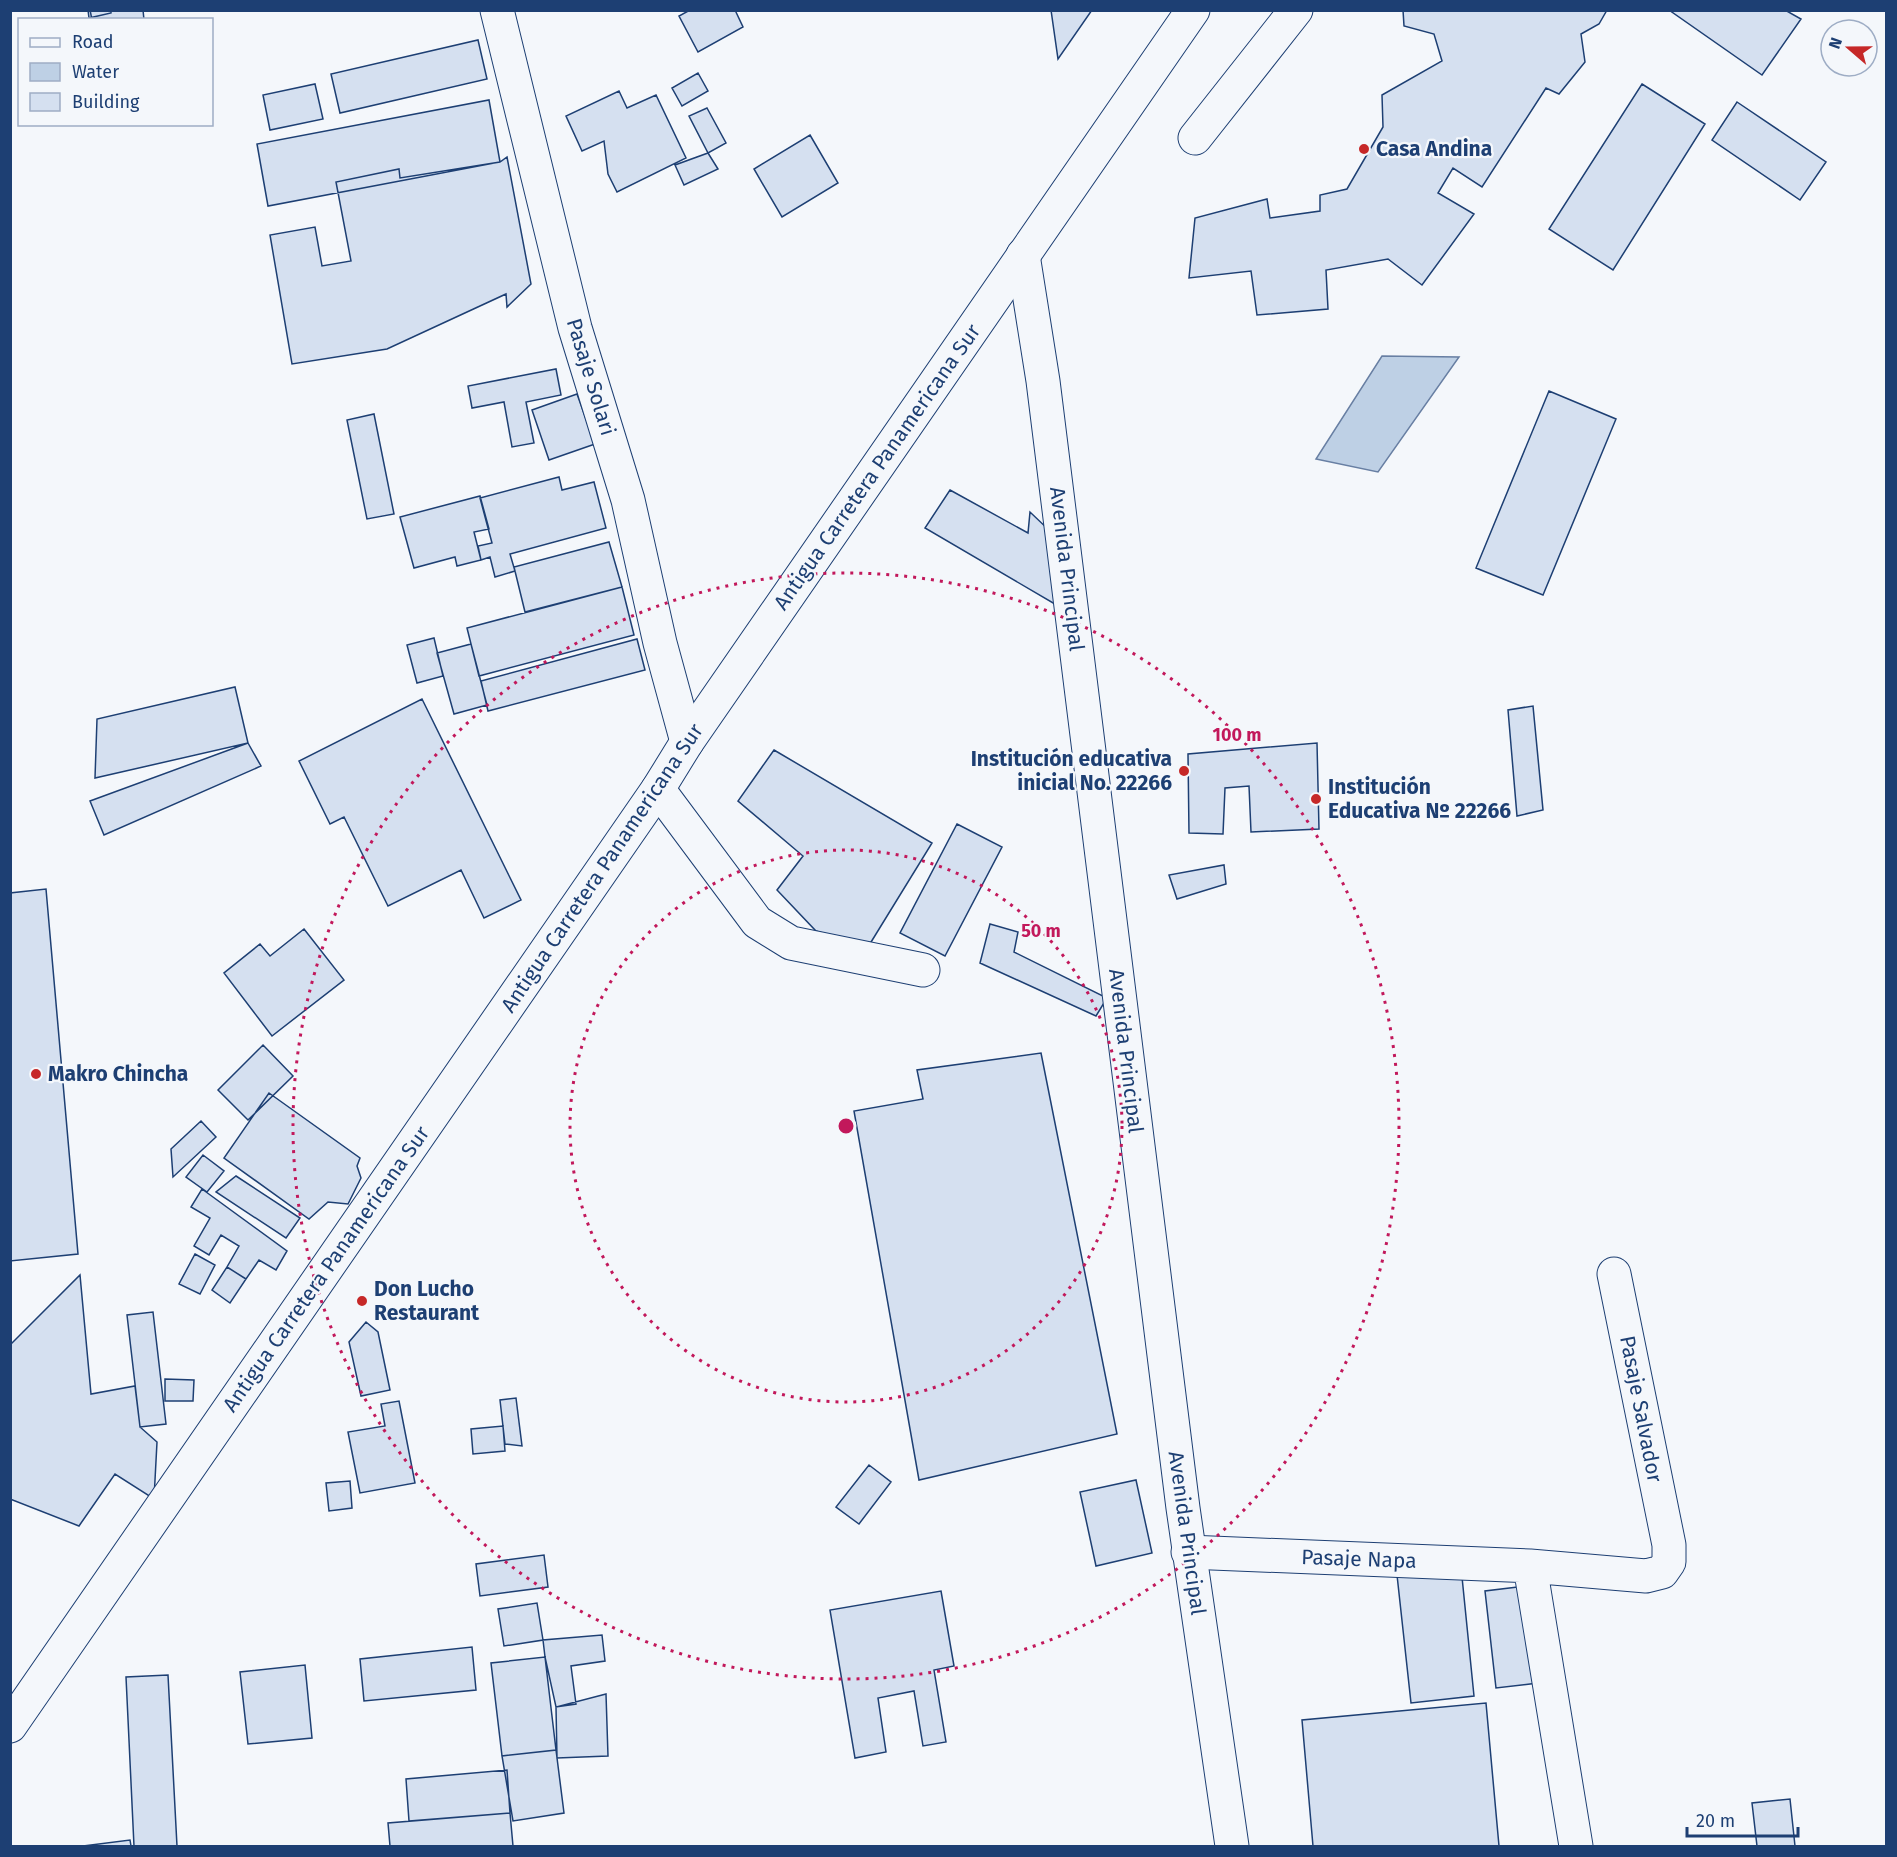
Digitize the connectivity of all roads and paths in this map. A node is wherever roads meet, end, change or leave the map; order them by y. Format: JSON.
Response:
{"nodes":[{"id":1,"x":497,"y":10,"type":"edge"},
{"id":2,"x":1193,"y":10,"type":"edge"},
{"id":3,"x":1296,"y":10,"type":"edge"},
{"id":4,"x":1195,"y":138,"type":"dead end"},
{"id":5,"x":1023,"y":255,"type":"junction"},
{"id":6,"x":687,"y":742,"type":"junction"},
{"id":7,"x":658,"y":789,"type":"junction"},
{"id":8,"x":923,"y":970,"type":"dead end"},
{"id":9,"x":1614,"y":1274,"type":"dead end"},
{"id":10,"x":1669,"y":1545,"type":"joint"},
{"id":11,"x":1188,"y":1552,"type":"junction"},
{"id":12,"x":1530,"y":1566,"type":"junction"},
{"id":13,"x":10,"y":1726,"type":"edge"},
{"id":14,"x":1232,"y":1846,"type":"edge"},
{"id":15,"x":1576,"y":1846,"type":"edge"}],
"edges":[{"from":1,"to":6,"type":"main road","name":"Pasaje Solari"},
{"from":2,"to":5,"type":"main road","name":"Antigua Carretera Panamericana Sur"},
{"from":3,"to":4,"type":"main road"},
{"from":5,"to":6,"type":"main road","name":"Antigua Carretera Panamericana Sur"},
{"from":5,"to":11,"type":"main road","name":"Avenida Principal"},
{"from":6,"to":7,"type":"main road","name":"Antigua Carretera Panamericana Sur"},
{"from":7,"to":8,"type":"main road"},
{"from":7,"to":13,"type":"main road","name":"Antigua Carretera Panamericana Sur"},
{"from":9,"to":10,"type":"main road","name":"Pasaje Salvador"},
{"from":10,"to":12,"type":"main road","name":"Pasaje Napa"},
{"from":11,"to":12,"type":"main road","name":"Pasaje Napa"},
{"from":11,"to":14,"type":"main road","name":"Avenida Principal"},
{"from":12,"to":15,"type":"main road"}]}
